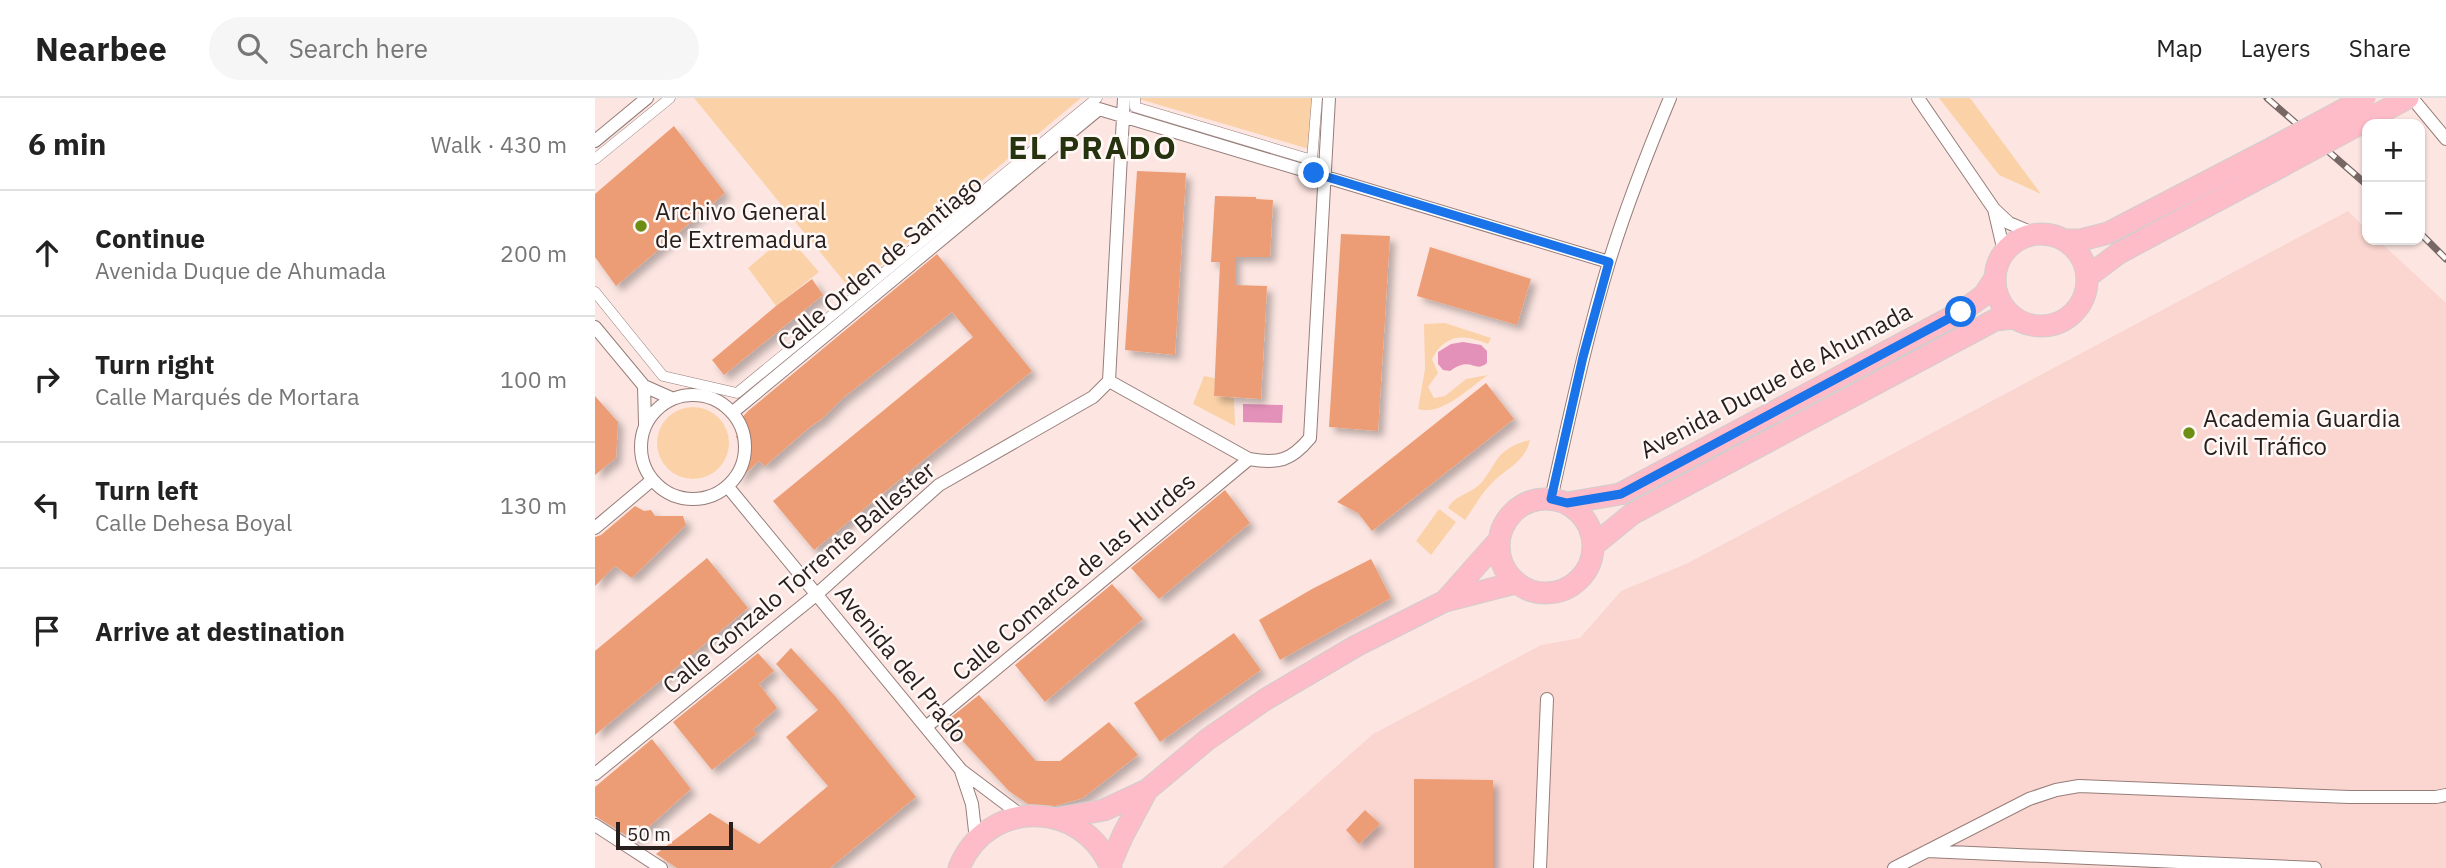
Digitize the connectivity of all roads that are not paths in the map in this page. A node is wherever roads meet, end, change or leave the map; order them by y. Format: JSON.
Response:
{"nodes":[{"id":1,"x":647,"y":98,"type":"edge"},
{"id":2,"x":670,"y":98,"type":"edge"},
{"id":3,"x":1097,"y":98,"type":"edge"},
{"id":4,"x":1123,"y":98,"type":"edge"},
{"id":5,"x":1135,"y":98,"type":"edge"},
{"id":6,"x":1317,"y":98,"type":"edge"},
{"id":7,"x":1329,"y":98,"type":"edge"},
{"id":8,"x":1670,"y":98,"type":"edge"},
{"id":9,"x":1918,"y":98,"type":"edge"},
{"id":10,"x":2365,"y":98,"type":"edge"},
{"id":11,"x":2410,"y":98,"type":"edge"},
{"id":12,"x":1123,"y":114,"type":"junction"},
{"id":13,"x":2446,"y":139,"type":"edge"},
{"id":14,"x":595,"y":141,"type":"edge"},
{"id":15,"x":2277,"y":157,"type":"junction"},
{"id":16,"x":595,"y":159,"type":"edge"},
{"id":17,"x":1325,"y":176,"type":"junction"},
{"id":18,"x":1994,"y":209,"type":"junction"},
{"id":19,"x":2035,"y":234,"type":"junction"},
{"id":20,"x":2065,"y":240,"type":"junction"},
{"id":21,"x":2004,"y":252,"type":"junction"},
{"id":22,"x":1609,"y":262,"type":"junction"},
{"id":23,"x":2087,"y":277,"type":"junction"},
{"id":24,"x":1995,"y":278,"type":"junction"},
{"id":25,"x":595,"y":292,"type":"edge"},
{"id":26,"x":2014,"y":318,"type":"junction"},
{"id":27,"x":596,"y":332,"type":"edge"},
{"id":28,"x":1109,"y":381,"type":"junction"},
{"id":29,"x":643,"y":386,"type":"junction"},
{"id":30,"x":671,"y":398,"type":"junction"},
{"id":31,"x":733,"y":412,"type":"junction"},
{"id":32,"x":645,"y":424,"type":"junction"},
{"id":33,"x":1249,"y":459,"type":"junction"},
{"id":34,"x":652,"y":480,"type":"junction"},
{"id":35,"x":728,"y":486,"type":"junction"},
{"id":36,"x":1559,"y":501,"type":"junction"},
{"id":37,"x":595,"y":527,"type":"edge"},
{"id":38,"x":1499,"y":540,"type":"junction"},
{"id":39,"x":1594,"y":545,"type":"junction"},
{"id":40,"x":1515,"y":583,"type":"junction"},
{"id":41,"x":817,"y":594,"type":"junction"},
{"id":42,"x":1445,"y":601,"type":"junction"},
{"id":43,"x":1547,"y":699,"type":"dead end"},
{"id":44,"x":926,"y":727,"type":"junction"},
{"id":45,"x":961,"y":770,"type":"junction"},
{"id":46,"x":595,"y":774,"type":"edge"},
{"id":47,"x":1147,"y":790,"type":"junction"},
{"id":48,"x":2446,"y":795,"type":"edge"},
{"id":49,"x":1022,"y":816,"type":"junction"},
{"id":50,"x":1058,"y":818,"type":"junction"},
{"id":51,"x":595,"y":825,"type":"edge"},
{"id":52,"x":976,"y":840,"type":"junction"},
{"id":53,"x":1925,"y":851,"type":"junction"},
{"id":54,"x":2252,"y":866,"type":"edge"},
{"id":55,"x":1111,"y":867,"type":"edge"},
{"id":56,"x":2276,"y":867,"type":"edge"},
{"id":57,"x":661,"y":868,"type":"edge"},
{"id":58,"x":959,"y":868,"type":"edge"},
{"id":59,"x":1540,"y":868,"type":"edge"},
{"id":60,"x":1894,"y":868,"type":"edge"},
{"id":61,"x":2315,"y":868,"type":"edge"}],
"edges":[{"from":1,"to":14,"type":"street"},
{"from":2,"to":16,"type":"street"},
{"from":3,"to":25,"type":"street"},
{"from":4,"to":12,"type":"street"},
{"from":5,"to":6,"type":"street"},
{"from":7,"to":17,"type":"street"},
{"from":8,"to":22,"type":"street"},
{"from":9,"to":18,"type":"street"},
{"from":10,"to":15,"type":"main road","bridge":true},
{"from":11,"to":13,"type":"street"},
{"from":11,"to":15,"type":"main road","bridge":true},
{"from":12,"to":17,"type":"street","name":"Calle Orden de Santiago"},
{"from":12,"to":28,"type":"street"},
{"from":12,"to":31,"type":"street","name":"Calle Orden de Santiago"},
{"from":15,"to":20,"type":"main road"},
{"from":15,"to":23,"type":"main road"},
{"from":17,"to":22,"type":"street","name":"Calle Orden de Santiago"},
{"from":17,"to":33,"type":"street"},
{"from":18,"to":19,"type":"street"},
{"from":18,"to":21,"type":"street"},
{"from":19,"to":20,"type":"main road"},
{"from":19,"to":21,"type":"main road"},
{"from":20,"to":23,"type":"main road"},
{"from":21,"to":24,"type":"main road"},
{"from":22,"to":36,"type":"street"},
{"from":23,"to":26,"type":"main road"},
{"from":24,"to":26,"type":"main road"},
{"from":24,"to":36,"type":"main road","name":"Avenida Duque de Ahumada"},
{"from":26,"to":39,"type":"main road","name":"Avenida Duque de Ahumada"},
{"from":27,"to":29,"type":"street"},
{"from":28,"to":33,"type":"street"},
{"from":28,"to":41,"type":"street","name":"Calle Gonzalo Torrente Ballester"},
{"from":29,"to":30,"type":"street"},
{"from":29,"to":32,"type":"street"},
{"from":30,"to":31,"type":"street"},
{"from":30,"to":32,"type":"street"},
{"from":31,"to":35,"type":"street"},
{"from":32,"to":34,"type":"street"},
{"from":33,"to":44,"type":"street","name":"Calle Comarca de las Hurdes"},
{"from":34,"to":35,"type":"street"},
{"from":34,"to":37,"type":"street"},
{"from":35,"to":41,"type":"street","name":"Avenida del Prado"},
{"from":36,"to":38,"type":"main road"},
{"from":36,"to":39,"type":"main road"},
{"from":38,"to":40,"type":"main road"},
{"from":38,"to":42,"type":"main road"},
{"from":39,"to":40,"type":"main road"},
{"from":40,"to":42,"type":"main road"},
{"from":41,"to":44,"type":"street","name":"Avenida del Prado"},
{"from":41,"to":46,"type":"street","name":"Calle Gonzalo Torrente Ballester"},
{"from":42,"to":47,"type":"main road"},
{"from":43,"to":59,"type":"street"},
{"from":44,"to":45,"type":"street","name":"Avenida del Prado"},
{"from":45,"to":49,"type":"street","name":"Avenida del Prado"},
{"from":45,"to":52,"type":"street","name":"Avenida del Prado"},
{"from":47,"to":50,"type":"main road"},
{"from":47,"to":55,"type":"main road"},
{"from":48,"to":53,"type":"street"},
{"from":49,"to":50,"type":"main road"},
{"from":49,"to":52,"type":"main road"},
{"from":50,"to":55,"type":"main road"},
{"from":51,"to":57,"type":"street"},
{"from":52,"to":58,"type":"main road"},
{"from":53,"to":54,"type":"street"},
{"from":53,"to":60,"type":"street"},
{"from":54,"to":56,"type":"street"},
{"from":56,"to":61,"type":"street"}]}
